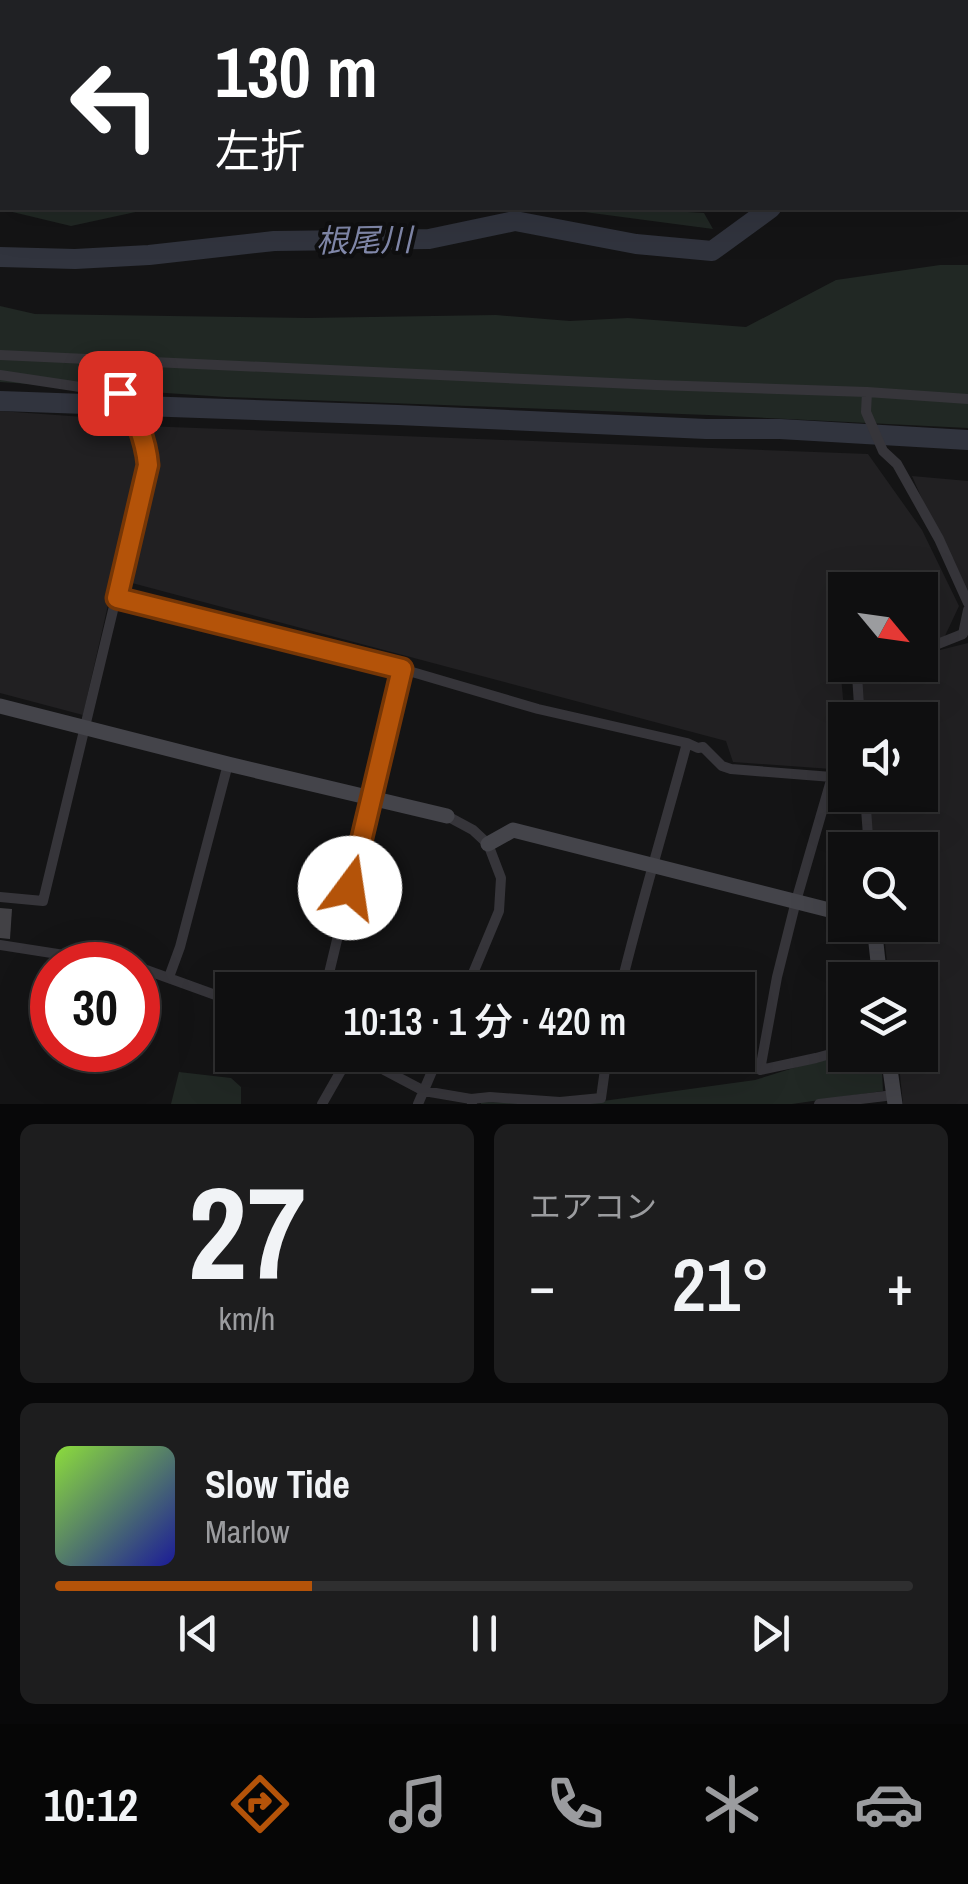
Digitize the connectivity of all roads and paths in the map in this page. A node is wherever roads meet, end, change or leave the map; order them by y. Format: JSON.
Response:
{"nodes":[{"id":1,"x":0,"y":355,"type":"edge"},
{"id":2,"x":0,"y":375,"type":"edge"},
{"id":3,"x":867,"y":392,"type":"junction"},
{"id":4,"x":968,"y":399,"type":"edge"},
{"id":5,"x":117,"y":598,"type":"junction"},
{"id":6,"x":968,"y":607,"type":"edge"},
{"id":7,"x":938,"y":644,"type":"edge"},
{"id":8,"x":402,"y":669,"type":"junction"},
{"id":9,"x":0,"y":706,"type":"edge"},
{"id":10,"x":87,"y":726,"type":"junction"},
{"id":11,"x":687,"y":742,"type":"junction"},
{"id":12,"x":228,"y":764,"type":"junction"},
{"id":13,"x":372,"y":797,"type":"junction"},
{"id":14,"x":447,"y":816,"type":"joint"},
{"id":15,"x":488,"y":844,"type":"junction"},
{"id":16,"x":654,"y":866,"type":"junction"},
{"id":17,"x":0,"y":898,"type":"edge"},
{"id":18,"x":796,"y":901,"type":"junction"},
{"id":19,"x":828,"y":909,"type":"edge"},
{"id":20,"x":0,"y":946,"type":"edge"},
{"id":21,"x":30,"y":950,"type":"edge"},
{"id":22,"x":329,"y":972,"type":"edge"},
{"id":23,"x":474,"y":972,"type":"edge"},
{"id":24,"x":624,"y":972,"type":"edge"},
{"id":25,"x":160,"y":974,"type":"edge"},
{"id":26,"x":169,"y":977,"type":"junction"},
{"id":27,"x":215,"y":995,"type":"edge"},
{"id":28,"x":828,"y":1055,"type":"edge"},
{"id":29,"x":342,"y":1072,"type":"edge"},
{"id":30,"x":387,"y":1072,"type":"edge"},
{"id":31,"x":432,"y":1072,"type":"edge"},
{"id":32,"x":605,"y":1072,"type":"edge"},
{"id":33,"x":891,"y":1072,"type":"edge"},
{"id":34,"x":424,"y":1091,"type":"junction"},
{"id":35,"x":895,"y":1099,"type":"edge"},
{"id":36,"x":472,"y":1102,"type":"edge"},
{"id":37,"x":322,"y":1104,"type":"edge"},
{"id":38,"x":418,"y":1104,"type":"edge"},
{"id":39,"x":818,"y":1104,"type":"edge"}],
"edges":[{"from":1,"to":3,"type":"street"},
{"from":2,"to":5,"type":"street"},
{"from":3,"to":4,"type":"street"},
{"from":3,"to":6,"type":"street"},
{"from":5,"to":8,"type":"street"},
{"from":5,"to":10,"type":"street"},
{"from":6,"to":7,"type":"street"},
{"from":8,"to":11,"type":"street"},
{"from":8,"to":13,"type":"street"},
{"from":9,"to":10,"type":"street"},
{"from":10,"to":12,"type":"street"},
{"from":10,"to":17,"type":"street"},
{"from":11,"to":16,"type":"street"},
{"from":11,"to":18,"type":"street"},
{"from":12,"to":13,"type":"street"},
{"from":12,"to":26,"type":"street"},
{"from":13,"to":14,"type":"street"},
{"from":13,"to":22,"type":"street"},
{"from":14,"to":15,"type":"street"},
{"from":15,"to":16,"type":"street"},
{"from":15,"to":23,"type":"street"},
{"from":16,"to":18,"type":"street"},
{"from":16,"to":24,"type":"street"},
{"from":18,"to":19,"type":"street"},
{"from":18,"to":28,"type":"street"},
{"from":20,"to":21,"type":"street"},
{"from":25,"to":26,"type":"street"},
{"from":26,"to":27,"type":"street"},
{"from":29,"to":37,"type":"street"},
{"from":30,"to":34,"type":"street"},
{"from":31,"to":34,"type":"street"},
{"from":32,"to":36,"type":"street"},
{"from":33,"to":35,"type":"street"},
{"from":34,"to":36,"type":"street"},
{"from":34,"to":38,"type":"street"},
{"from":35,"to":39,"type":"street"}]}
